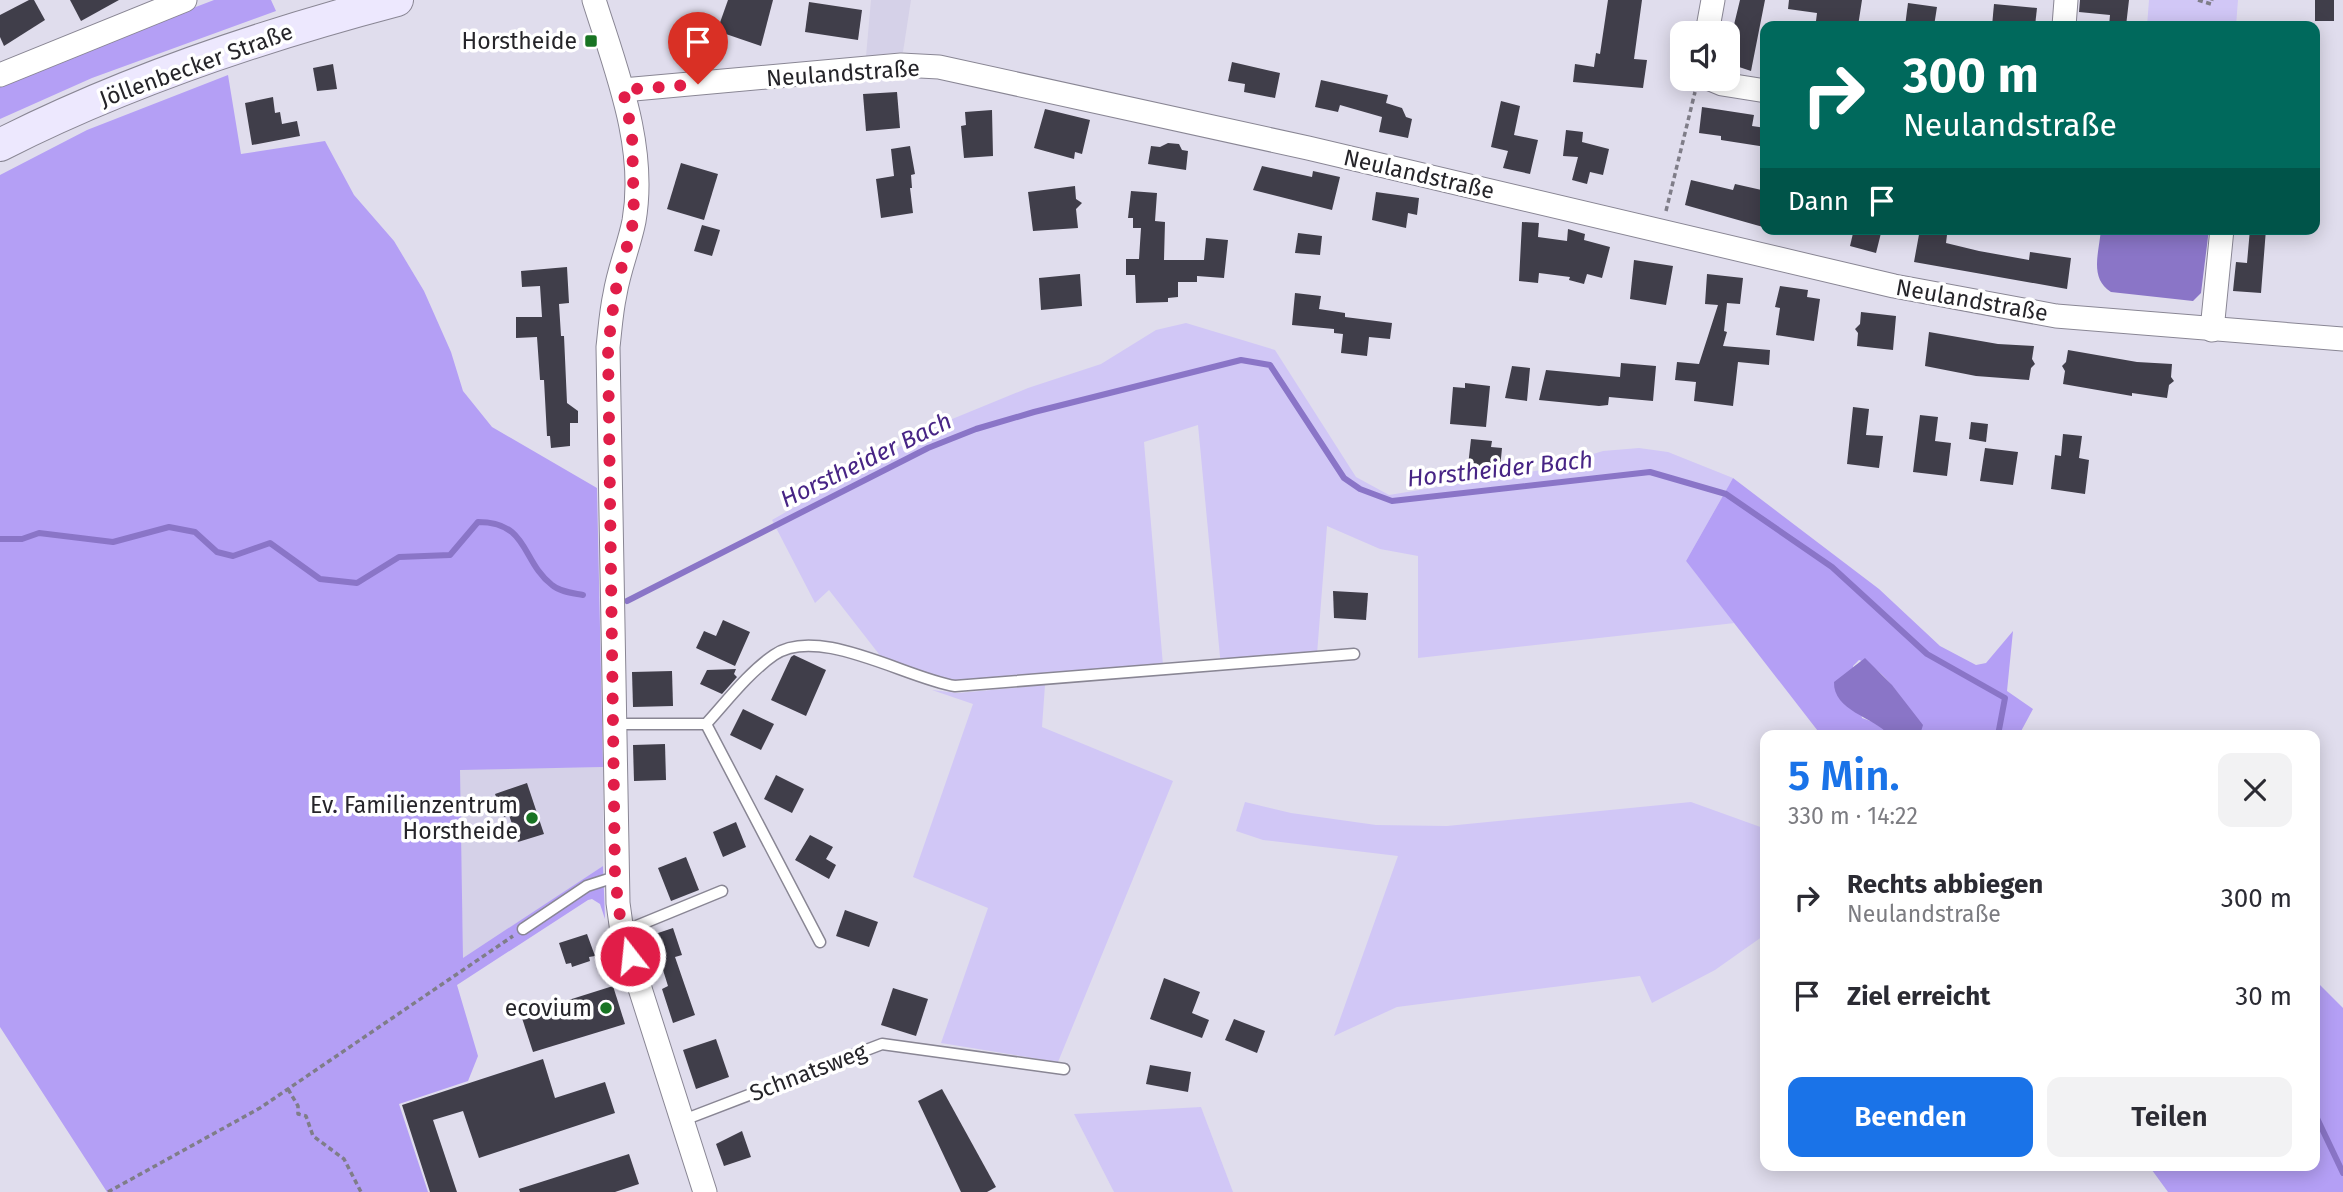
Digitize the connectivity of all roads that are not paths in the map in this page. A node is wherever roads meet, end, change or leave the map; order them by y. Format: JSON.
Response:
{"nodes":[{"id":1,"x":185,"y":0,"type":"edge"},
{"id":2,"x":397,"y":0,"type":"edge"},
{"id":3,"x":594,"y":0,"type":"edge"},
{"id":4,"x":1713,"y":0,"type":"edge"},
{"id":5,"x":2066,"y":0,"type":"edge"},
{"id":6,"x":1709,"y":21,"type":"edge"},
{"id":7,"x":2064,"y":21,"type":"edge"},
{"id":8,"x":0,"y":75,"type":"edge"},
{"id":9,"x":1740,"y":87,"type":"edge"},
{"id":10,"x":623,"y":90,"type":"junction"},
{"id":11,"x":1760,"y":90,"type":"edge"},
{"id":12,"x":0,"y":145,"type":"edge"},
{"id":13,"x":2221,"y":235,"type":"edge"},
{"id":14,"x":2212,"y":330,"type":"junction"},
{"id":15,"x":2343,"y":339,"type":"edge"},
{"id":16,"x":1354,"y":654,"type":"dead end"},
{"id":17,"x":614,"y":723,"type":"junction"},
{"id":18,"x":706,"y":724,"type":"junction"},
{"id":19,"x":615,"y":877,"type":"junction"},
{"id":20,"x":723,"y":891,"type":"dead end"},
{"id":21,"x":523,"y":929,"type":"road end"},
{"id":22,"x":622,"y":932,"type":"junction"},
{"id":23,"x":820,"y":942,"type":"dead end"},
{"id":24,"x":1064,"y":1069,"type":"dead end"},
{"id":25,"x":681,"y":1121,"type":"junction"},
{"id":26,"x":705,"y":1192,"type":"edge"}],
"edges":[{"from":1,"to":8,"type":"street"},
{"from":2,"to":12,"type":"main road","name":"Jöllenbecker Straße"},
{"from":3,"to":10,"type":"street"},
{"from":4,"to":6,"type":"street"},
{"from":5,"to":7,"type":"street"},
{"from":9,"to":11,"type":"street"},
{"from":10,"to":14,"type":"street","name":"Neulandstraße"},
{"from":10,"to":17,"type":"street"},
{"from":13,"to":14,"type":"street"},
{"from":14,"to":15,"type":"street","name":"Neulandstraße"},
{"from":16,"to":18,"type":"lane"},
{"from":17,"to":18,"type":"lane"},
{"from":17,"to":19,"type":"street"},
{"from":18,"to":23,"type":"lane"},
{"from":19,"to":21,"type":"lane"},
{"from":19,"to":22,"type":"street"},
{"from":20,"to":22,"type":"lane"},
{"from":22,"to":25,"type":"street"},
{"from":24,"to":25,"type":"lane","name":"Schnatsweg"},
{"from":25,"to":26,"type":"street"}]}
